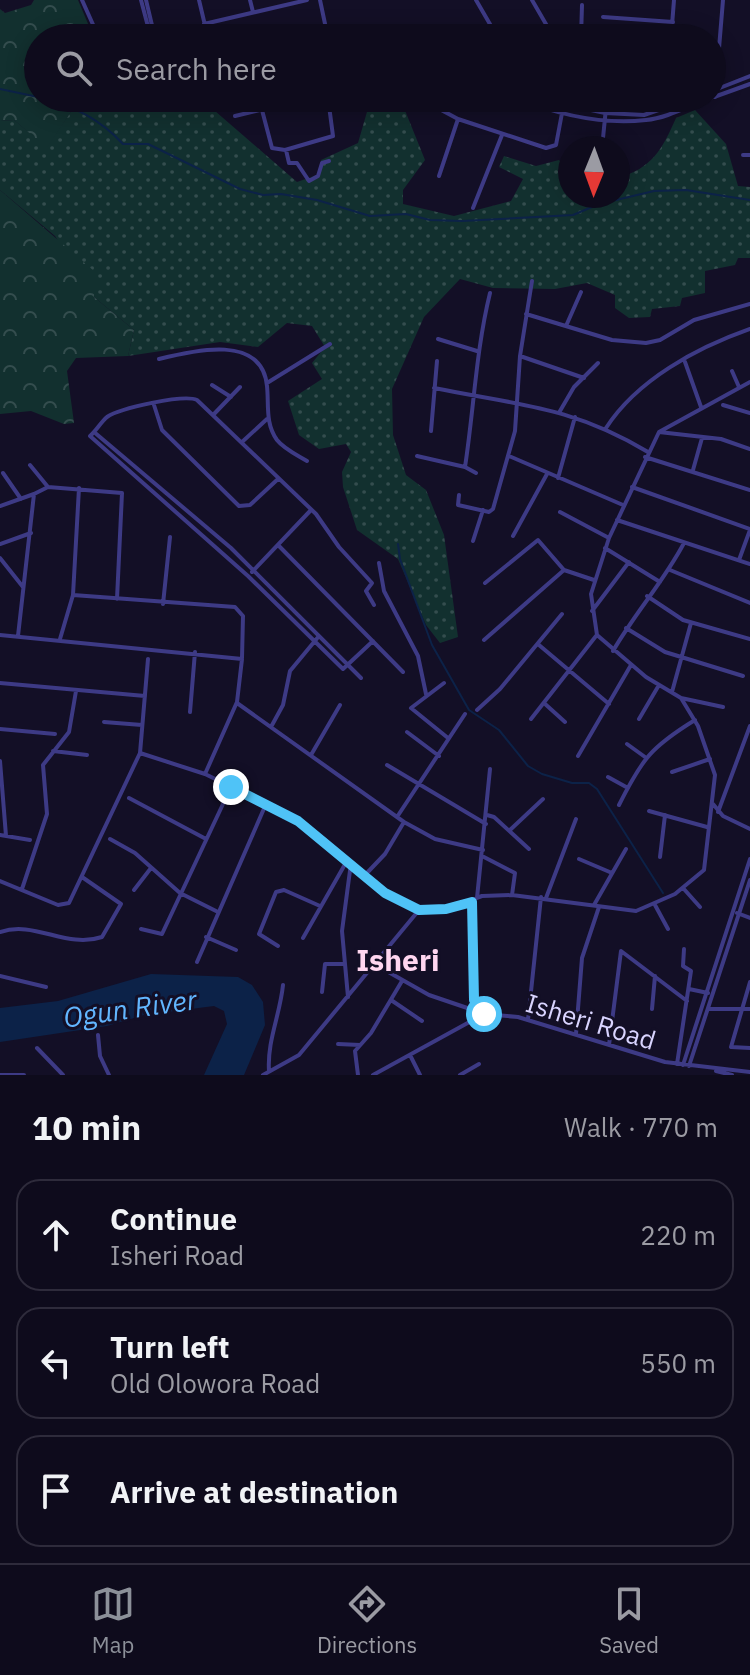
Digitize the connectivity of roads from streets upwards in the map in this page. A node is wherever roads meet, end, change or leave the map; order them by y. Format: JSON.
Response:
{"nodes":[{"id":1,"x":82,"y":0,"type":"edge"},
{"id":2,"x":144,"y":0,"type":"edge"},
{"id":3,"x":199,"y":0,"type":"edge"},
{"id":4,"x":250,"y":0,"type":"edge"},
{"id":5,"x":307,"y":0,"type":"edge"},
{"id":6,"x":320,"y":0,"type":"edge"},
{"id":7,"x":476,"y":0,"type":"edge"},
{"id":8,"x":532,"y":0,"type":"edge"},
{"id":9,"x":674,"y":0,"type":"edge"},
{"id":10,"x":723,"y":0,"type":"edge"},
{"id":11,"x":582,"y":5,"type":"dead end"},
{"id":12,"x":253,"y":12,"type":"junction"},
{"id":13,"x":603,"y":17,"type":"dead end"},
{"id":14,"x":673,"y":22,"type":"joint"},
{"id":15,"x":95,"y":24,"type":"edge"},
{"id":16,"x":150,"y":24,"type":"edge"},
{"id":17,"x":204,"y":24,"type":"joint"},
{"id":18,"x":325,"y":24,"type":"edge"},
{"id":19,"x":490,"y":24,"type":"edge"},
{"id":20,"x":546,"y":24,"type":"edge"},
{"id":21,"x":581,"y":24,"type":"edge"},
{"id":22,"x":721,"y":24,"type":"edge"},
{"id":23,"x":750,"y":76,"type":"edge"},
{"id":24,"x":750,"y":84,"type":"edge"},
{"id":25,"x":726,"y":85,"type":"edge"},
{"id":26,"x":726,"y":92,"type":"edge"},
{"id":27,"x":253,"y":112,"type":"edge"},
{"id":28,"x":263,"y":112,"type":"edge"},
{"id":29,"x":330,"y":112,"type":"edge"},
{"id":30,"x":445,"y":112,"type":"edge"},
{"id":31,"x":600,"y":112,"type":"edge"},
{"id":32,"x":658,"y":112,"type":"edge"},
{"id":33,"x":670,"y":112,"type":"edge"},
{"id":34,"x":562,"y":113,"type":"joint"},
{"id":35,"x":605,"y":113,"type":"junction"},
{"id":36,"x":235,"y":116,"type":"dead end"},
{"id":37,"x":458,"y":119,"type":"junction"},
{"id":38,"x":607,"y":121,"type":"junction"},
{"id":39,"x":502,"y":135,"type":"junction"},
{"id":40,"x":604,"y":136,"type":"edge"},
{"id":41,"x":286,"y":149,"type":"junction"},
{"id":42,"x":743,"y":155,"type":"dead end"},
{"id":43,"x":750,"y":155,"type":"edge"},
{"id":44,"x":329,"y":161,"type":"dead end"},
{"id":45,"x":439,"y":176,"type":"dead end"},
{"id":46,"x":473,"y":208,"type":"dead end"},
{"id":47,"x":532,"y":281,"type":"dead end"},
{"id":48,"x":581,"y":292,"type":"dead end"},
{"id":49,"x":490,"y":293,"type":"dead end"},
{"id":50,"x":750,"y":304,"type":"edge"},
{"id":51,"x":526,"y":314,"type":"junction"},
{"id":52,"x":566,"y":326,"type":"junction"},
{"id":53,"x":750,"y":329,"type":"edge"},
{"id":54,"x":438,"y":339,"type":"dead end"},
{"id":55,"x":330,"y":344,"type":"dead end"},
{"id":56,"x":477,"y":351,"type":"junction"},
{"id":57,"x":520,"y":356,"type":"junction"},
{"id":58,"x":159,"y":359,"type":"dead end"},
{"id":59,"x":437,"y":361,"type":"dead end"},
{"id":60,"x":685,"y":362,"type":"junction"},
{"id":61,"x":598,"y":363,"type":"dead end"},
{"id":62,"x":732,"y":371,"type":"dead end"},
{"id":63,"x":584,"y":378,"type":"junction"},
{"id":64,"x":750,"y":382,"type":"edge"},
{"id":65,"x":267,"y":383,"type":"junction"},
{"id":66,"x":212,"y":385,"type":"dead end"},
{"id":67,"x":240,"y":387,"type":"dead end"},
{"id":68,"x":739,"y":387,"type":"junction"},
{"id":69,"x":434,"y":388,"type":"junction"},
{"id":70,"x":475,"y":396,"type":"junction"},
{"id":71,"x":231,"y":397,"type":"junction"},
{"id":72,"x":516,"y":400,"type":"junction"},
{"id":73,"x":154,"y":404,"type":"junction"},
{"id":74,"x":723,"y":405,"type":"dead end"},
{"id":75,"x":701,"y":407,"type":"junction"},
{"id":76,"x":560,"y":411,"type":"junction"},
{"id":77,"x":750,"y":413,"type":"edge"},
{"id":78,"x":214,"y":414,"type":"junction"},
{"id":79,"x":575,"y":417,"type":"junction"},
{"id":80,"x":268,"y":418,"type":"junction"},
{"id":81,"x":606,"y":428,"type":"junction"},
{"id":82,"x":431,"y":431,"type":"dead end"},
{"id":83,"x":94,"y":432,"type":"junction"},
{"id":84,"x":659,"y":432,"type":"junction"},
{"id":85,"x":702,"y":438,"type":"junction"},
{"id":86,"x":242,"y":442,"type":"junction"},
{"id":87,"x":750,"y":449,"type":"edge"},
{"id":88,"x":646,"y":454,"type":"junction"},
{"id":89,"x":417,"y":456,"type":"dead end"},
{"id":90,"x":509,"y":456,"type":"junction"},
{"id":91,"x":307,"y":461,"type":"dead end"},
{"id":92,"x":30,"y":465,"type":"dead end"},
{"id":93,"x":465,"y":467,"type":"junction"},
{"id":94,"x":693,"y":471,"type":"junction"},
{"id":95,"x":3,"y":473,"type":"dead end"},
{"id":96,"x":476,"y":473,"type":"dead end"},
{"id":97,"x":547,"y":474,"type":"junction"},
{"id":98,"x":558,"y":478,"type":"junction"},
{"id":99,"x":278,"y":479,"type":"junction"},
{"id":100,"x":48,"y":487,"type":"junction"},
{"id":101,"x":632,"y":487,"type":"junction"},
{"id":102,"x":79,"y":488,"type":"junction"},
{"id":103,"x":166,"y":490,"type":"junction"},
{"id":104,"x":750,"y":490,"type":"edge"},
{"id":105,"x":34,"y":494,"type":"junction"},
{"id":106,"x":459,"y":495,"type":"dead end"},
{"id":107,"x":159,"y":497,"type":"junction"},
{"id":108,"x":0,"y":499,"type":"edge"},
{"id":109,"x":21,"y":499,"type":"junction"},
{"id":110,"x":3,"y":505,"type":"edge"},
{"id":111,"x":623,"y":505,"type":"junction"},
{"id":112,"x":311,"y":510,"type":"junction"},
{"id":113,"x":483,"y":510,"type":"junction"},
{"id":114,"x":560,"y":512,"type":"dead end"},
{"id":115,"x":617,"y":520,"type":"junction"},
{"id":116,"x":750,"y":530,"type":"edge"},
{"id":117,"x":31,"y":533,"type":"junction"},
{"id":118,"x":513,"y":536,"type":"dead end"},
{"id":119,"x":170,"y":537,"type":"dead end"},
{"id":120,"x":609,"y":538,"type":"junction"},
{"id":121,"x":473,"y":541,"type":"dead end"},
{"id":122,"x":684,"y":543,"type":"junction"},
{"id":123,"x":0,"y":544,"type":"edge"},
{"id":124,"x":278,"y":545,"type":"junction"},
{"id":125,"x":605,"y":548,"type":"junction"},
{"id":126,"x":0,"y":558,"type":"edge"},
{"id":127,"x":739,"y":560,"type":"junction"},
{"id":128,"x":629,"y":562,"type":"junction"},
{"id":129,"x":379,"y":563,"type":"dead end"},
{"id":130,"x":750,"y":564,"type":"edge"},
{"id":131,"x":564,"y":570,"type":"junction"},
{"id":132,"x":670,"y":570,"type":"junction"},
{"id":133,"x":253,"y":571,"type":"junction"},
{"id":134,"x":248,"y":576,"type":"junction"},
{"id":135,"x":594,"y":580,"type":"junction"},
{"id":136,"x":660,"y":582,"type":"junction"},
{"id":137,"x":485,"y":583,"type":"dead end"},
{"id":138,"x":23,"y":587,"type":"junction"},
{"id":139,"x":73,"y":595,"type":"junction"},
{"id":140,"x":647,"y":596,"type":"junction"},
{"id":141,"x":117,"y":599,"type":"junction"},
{"id":142,"x":750,"y":603,"type":"edge"},
{"id":143,"x":163,"y":604,"type":"junction"},
{"id":144,"x":374,"y":605,"type":"dead end"},
{"id":145,"x":591,"y":611,"type":"junction"},
{"id":146,"x":562,"y":614,"type":"dead end"},
{"id":147,"x":691,"y":623,"type":"junction"},
{"id":148,"x":626,"y":628,"type":"junction"},
{"id":149,"x":0,"y":635,"type":"edge"},
{"id":150,"x":597,"y":635,"type":"junction"},
{"id":151,"x":18,"y":636,"type":"junction"},
{"id":152,"x":319,"y":636,"type":"junction"},
{"id":153,"x":60,"y":639,"type":"junction"},
{"id":154,"x":750,"y":639,"type":"edge"},
{"id":155,"x":484,"y":640,"type":"dead end"},
{"id":156,"x":373,"y":641,"type":"junction"},
{"id":157,"x":313,"y":642,"type":"junction"},
{"id":158,"x":539,"y":645,"type":"junction"},
{"id":159,"x":195,"y":652,"type":"junction"},
{"id":160,"x":613,"y":652,"type":"junction"},
{"id":161,"x":682,"y":658,"type":"junction"},
{"id":162,"x":148,"y":659,"type":"dead end"},
{"id":163,"x":242,"y":659,"type":"junction"},
{"id":164,"x":631,"y":665,"type":"junction"},
{"id":165,"x":349,"y":666,"type":"junction"},
{"id":166,"x":403,"y":672,"type":"dead end"},
{"id":167,"x":571,"y":672,"type":"junction"},
{"id":168,"x":743,"y":676,"type":"dead end"},
{"id":169,"x":361,"y":678,"type":"dead end"},
{"id":170,"x":0,"y":683,"type":"edge"},
{"id":171,"x":444,"y":683,"type":"dead end"},
{"id":172,"x":659,"y":685,"type":"junction"},
{"id":173,"x":76,"y":691,"type":"junction"},
{"id":174,"x":672,"y":692,"type":"junction"},
{"id":175,"x":426,"y":694,"type":"junction"},
{"id":176,"x":145,"y":696,"type":"junction"},
{"id":177,"x":681,"y":698,"type":"junction"},
{"id":178,"x":237,"y":702,"type":"junction"},
{"id":179,"x":544,"y":703,"type":"junction"},
{"id":180,"x":609,"y":704,"type":"junction"},
{"id":181,"x":340,"y":705,"type":"dead end"},
{"id":182,"x":723,"y":707,"type":"dead end"},
{"id":183,"x":477,"y":710,"type":"dead end"},
{"id":184,"x":190,"y":712,"type":"dead end"},
{"id":185,"x":465,"y":714,"type":"dead end"},
{"id":186,"x":531,"y":719,"type":"dead end"},
{"id":187,"x":639,"y":719,"type":"dead end"},
{"id":188,"x":695,"y":720,"type":"junction"},
{"id":189,"x":104,"y":722,"type":"dead end"},
{"id":190,"x":565,"y":722,"type":"dead end"},
{"id":191,"x":142,"y":725,"type":"junction"},
{"id":192,"x":750,"y":726,"type":"edge"},
{"id":193,"x":271,"y":727,"type":"junction"},
{"id":194,"x":0,"y":729,"type":"edge"},
{"id":195,"x":407,"y":732,"type":"dead end"},
{"id":196,"x":55,"y":734,"type":"dead end"},
{"id":197,"x":448,"y":738,"type":"junction"},
{"id":198,"x":627,"y":744,"type":"dead end"},
{"id":199,"x":53,"y":751,"type":"junction"},
{"id":200,"x":140,"y":753,"type":"junction"},
{"id":201,"x":87,"y":755,"type":"dead end"},
{"id":202,"x":311,"y":755,"type":"junction"},
{"id":203,"x":439,"y":756,"type":"junction"},
{"id":204,"x":578,"y":756,"type":"dead end"},
{"id":205,"x":645,"y":757,"type":"junction"},
{"id":206,"x":710,"y":759,"type":"junction"},
{"id":207,"x":0,"y":761,"type":"edge"},
{"id":208,"x":387,"y":765,"type":"dead end"},
{"id":209,"x":490,"y":769,"type":"dead end"},
{"id":210,"x":0,"y":771,"type":"edge"},
{"id":211,"x":672,"y":772,"type":"dead end"},
{"id":212,"x":205,"y":774,"type":"junction"},
{"id":213,"x":608,"y":777,"type":"dead end"},
{"id":214,"x":418,"y":786,"type":"junction"},
{"id":215,"x":231,"y":787,"type":"junction"},
{"id":216,"x":628,"y":788,"type":"junction"},
{"id":217,"x":129,"y":798,"type":"dead end"},
{"id":218,"x":543,"y":799,"type":"dead end"},
{"id":219,"x":266,"y":804,"type":"junction"},
{"id":220,"x":713,"y":804,"type":"junction"},
{"id":221,"x":619,"y":805,"type":"dead end"},
{"id":222,"x":649,"y":811,"type":"dead end"},
{"id":223,"x":718,"y":812,"type":"junction"},
{"id":224,"x":487,"y":815,"type":"junction"},
{"id":225,"x":665,"y":815,"type":"junction"},
{"id":226,"x":397,"y":817,"type":"junction"},
{"id":227,"x":576,"y":819,"type":"dead end"},
{"id":228,"x":404,"y":822,"type":"junction"},
{"id":229,"x":486,"y":824,"type":"junction"},
{"id":230,"x":707,"y":827,"type":"junction"},
{"id":231,"x":750,"y":829,"type":"edge"},
{"id":232,"x":510,"y":830,"type":"junction"},
{"id":233,"x":3,"y":835,"type":"edge"},
{"id":234,"x":110,"y":839,"type":"dead end"},
{"id":235,"x":206,"y":839,"type":"junction"},
{"id":236,"x":30,"y":840,"type":"dead end"},
{"id":237,"x":529,"y":849,"type":"dead end"},
{"id":238,"x":626,"y":849,"type":"dead end"},
{"id":239,"x":482,"y":853,"type":"junction"},
{"id":240,"x":660,"y":857,"type":"dead end"},
{"id":241,"x":579,"y":859,"type":"dead end"},
{"id":242,"x":750,"y":859,"type":"edge"},
{"id":243,"x":349,"y":861,"type":"junction"},
{"id":244,"x":151,"y":868,"type":"junction"},
{"id":245,"x":612,"y":873,"type":"junction"},
{"id":246,"x":365,"y":875,"type":"junction"},
{"id":247,"x":82,"y":877,"type":"junction"},
{"id":248,"x":750,"y":880,"type":"edge"},
{"id":249,"x":0,"y":881,"type":"edge"},
{"id":250,"x":683,"y":888,"type":"junction"},
{"id":251,"x":22,"y":889,"type":"junction"},
{"id":252,"x":134,"y":890,"type":"dead end"},
{"id":253,"x":180,"y":893,"type":"junction"},
{"id":254,"x":512,"y":895,"type":"junction"},
{"id":255,"x":544,"y":897,"type":"junction"},
{"id":256,"x":475,"y":900,"type":"junction"},
{"id":257,"x":655,"y":905,"type":"junction"},
{"id":258,"x":320,"y":906,"type":"junction"},
{"id":259,"x":596,"y":906,"type":"junction"},
{"id":260,"x":700,"y":907,"type":"dead end"},
{"id":261,"x":419,"y":910,"type":"junction"},
{"id":262,"x":216,"y":911,"type":"junction"},
{"id":263,"x":737,"y":913,"type":"junction"},
{"id":264,"x":750,"y":918,"type":"edge"},
{"id":265,"x":726,"y":924,"type":"junction"},
{"id":266,"x":733,"y":926,"type":"junction"},
{"id":267,"x":141,"y":929,"type":"dead end"},
{"id":268,"x":668,"y":929,"type":"dead end"},
{"id":269,"x":0,"y":932,"type":"edge"},
{"id":270,"x":206,"y":937,"type":"junction"},
{"id":271,"x":303,"y":938,"type":"dead end"},
{"id":272,"x":278,"y":946,"type":"dead end"},
{"id":273,"x":684,"y":949,"type":"dead end"},
{"id":274,"x":236,"y":950,"type":"dead end"},
{"id":275,"x":197,"y":962,"type":"dead end"},
{"id":276,"x":345,"y":964,"type":"junction"},
{"id":277,"x":376,"y":965,"type":"junction"},
{"id":278,"x":0,"y":976,"type":"edge"},
{"id":279,"x":655,"y":976,"type":"junction"},
{"id":280,"x":402,"y":981,"type":"junction"},
{"id":281,"x":750,"y":982,"type":"edge"},
{"id":282,"x":283,"y":985,"type":"dead end"},
{"id":283,"x":46,"y":987,"type":"dead end"},
{"id":284,"x":689,"y":989,"type":"junction"},
{"id":285,"x":322,"y":992,"type":"dead end"},
{"id":286,"x":708,"y":993,"type":"junction"},
{"id":287,"x":348,"y":999,"type":"junction"},
{"id":288,"x":391,"y":1000,"type":"junction"},
{"id":289,"x":687,"y":1001,"type":"junction"},
{"id":290,"x":652,"y":1009,"type":"dead end"},
{"id":291,"x":710,"y":1009,"type":"junction"},
{"id":292,"x":742,"y":1009,"type":"junction"},
{"id":293,"x":750,"y":1009,"type":"edge"},
{"id":294,"x":484,"y":1014,"type":"junction"},
{"id":295,"x":528,"y":1020,"type":"junction"},
{"id":296,"x":422,"y":1021,"type":"dead end"},
{"id":297,"x":576,"y":1034,"type":"junction"},
{"id":298,"x":98,"y":1035,"type":"dead end"},
{"id":299,"x":681,"y":1040,"type":"junction"},
{"id":300,"x":691,"y":1043,"type":"junction"},
{"id":301,"x":338,"y":1044,"type":"dead end"},
{"id":302,"x":360,"y":1045,"type":"junction"},
{"id":303,"x":609,"y":1045,"type":"junction"},
{"id":304,"x":698,"y":1045,"type":"junction"},
{"id":305,"x":37,"y":1048,"type":"dead end"},
{"id":306,"x":750,"y":1048,"type":"edge"},
{"id":307,"x":410,"y":1055,"type":"junction"},
{"id":308,"x":479,"y":1064,"type":"dead end"},
{"id":309,"x":683,"y":1065,"type":"junction"},
{"id":310,"x":706,"y":1068,"type":"junction"},
{"id":311,"x":269,"y":1071,"type":"junction"},
{"id":312,"x":750,"y":1072,"type":"edge"},
{"id":313,"x":3,"y":1075,"type":"edge"},
{"id":314,"x":24,"y":1075,"type":"edge"},
{"id":315,"x":63,"y":1075,"type":"edge"},
{"id":316,"x":109,"y":1075,"type":"edge"},
{"id":317,"x":263,"y":1075,"type":"edge"},
{"id":318,"x":358,"y":1075,"type":"edge"},
{"id":319,"x":373,"y":1075,"type":"edge"},
{"id":320,"x":420,"y":1075,"type":"edge"},
{"id":321,"x":460,"y":1075,"type":"edge"},
{"id":322,"x":732,"y":1075,"type":"edge"}],
"edges":[{"from":1,"to":15,"type":"street"},
{"from":2,"to":16,"type":"street"},
{"from":3,"to":17,"type":"street"},
{"from":4,"to":12,"type":"street"},
{"from":5,"to":12,"type":"street"},
{"from":6,"to":18,"type":"street"},
{"from":7,"to":19,"type":"street"},
{"from":8,"to":20,"type":"street"},
{"from":9,"to":14,"type":"street"},
{"from":10,"to":22,"type":"street"},
{"from":11,"to":21,"type":"street"},
{"from":12,"to":17,"type":"street"},
{"from":13,"to":14,"type":"street"},
{"from":23,"to":25,"type":"street"},
{"from":24,"to":26,"type":"street"},
{"from":27,"to":36,"type":"street"},
{"from":28,"to":41,"type":"street"},
{"from":29,"to":41,"type":"street"},
{"from":30,"to":37,"type":"street"},
{"from":31,"to":35,"type":"street"},
{"from":32,"to":35,"type":"street"},
{"from":33,"to":38,"type":"street"},
{"from":34,"to":38,"type":"street"},
{"from":34,"to":39,"type":"street"},
{"from":35,"to":38,"type":"street"},
{"from":37,"to":39,"type":"street"},
{"from":37,"to":45,"type":"street"},
{"from":38,"to":40,"type":"street"},
{"from":39,"to":46,"type":"street"},
{"from":41,"to":44,"type":"street"},
{"from":42,"to":43,"type":"street"},
{"from":47,"to":51,"type":"street"},
{"from":48,"to":52,"type":"street"},
{"from":49,"to":56,"type":"street"},
{"from":50,"to":52,"type":"street"},
{"from":51,"to":52,"type":"street"},
{"from":51,"to":57,"type":"street"},
{"from":53,"to":60,"type":"street"},
{"from":54,"to":56,"type":"street"},
{"from":55,"to":65,"type":"street"},
{"from":56,"to":70,"type":"street"},
{"from":57,"to":63,"type":"street"},
{"from":57,"to":72,"type":"street"},
{"from":58,"to":65,"type":"street"},
{"from":59,"to":69,"type":"street"},
{"from":60,"to":75,"type":"street"},
{"from":60,"to":81,"type":"street"},
{"from":61,"to":63,"type":"street"},
{"from":62,"to":68,"type":"street"},
{"from":63,"to":76,"type":"street"},
{"from":64,"to":68,"type":"street"},
{"from":65,"to":80,"type":"street"},
{"from":66,"to":71,"type":"street"},
{"from":67,"to":71,"type":"street"},
{"from":68,"to":75,"type":"street"},
{"from":69,"to":70,"type":"street"},
{"from":69,"to":82,"type":"street"},
{"from":70,"to":72,"type":"street"},
{"from":70,"to":93,"type":"street"},
{"from":71,"to":78,"type":"street"},
{"from":72,"to":76,"type":"street"},
{"from":72,"to":90,"type":"street"},
{"from":73,"to":78,"type":"street"},
{"from":73,"to":83,"type":"street"},
{"from":73,"to":99,"type":"street"},
{"from":74,"to":77,"type":"street"},
{"from":75,"to":84,"type":"street"},
{"from":76,"to":79,"type":"street"},
{"from":78,"to":86,"type":"street"},
{"from":79,"to":81,"type":"street"},
{"from":79,"to":98,"type":"street"},
{"from":80,"to":86,"type":"street"},
{"from":80,"to":91,"type":"street"},
{"from":81,"to":88,"type":"street"},
{"from":83,"to":103,"type":"street"},
{"from":83,"to":107,"type":"street"},
{"from":84,"to":85,"type":"street"},
{"from":84,"to":88,"type":"street"},
{"from":85,"to":87,"type":"street"},
{"from":85,"to":94,"type":"street"},
{"from":86,"to":99,"type":"street"},
{"from":88,"to":94,"type":"street"},
{"from":88,"to":101,"type":"street"},
{"from":89,"to":93,"type":"street"},
{"from":90,"to":97,"type":"street"},
{"from":90,"to":113,"type":"street"},
{"from":92,"to":100,"type":"street"},
{"from":93,"to":96,"type":"street"},
{"from":94,"to":104,"type":"street"},
{"from":95,"to":109,"type":"street"},
{"from":97,"to":98,"type":"street"},
{"from":97,"to":118,"type":"street"},
{"from":98,"to":111,"type":"street"},
{"from":99,"to":112,"type":"street"},
{"from":100,"to":102,"type":"street"},
{"from":100,"to":105,"type":"street"},
{"from":101,"to":111,"type":"street"},
{"from":101,"to":116,"type":"street"},
{"from":102,"to":139,"type":"street"},
{"from":102,"to":141,"type":"street"},
{"from":103,"to":107,"type":"street"},
{"from":103,"to":133,"type":"street"},
{"from":105,"to":109,"type":"street"},
{"from":105,"to":117,"type":"street"},
{"from":106,"to":113,"type":"street"},
{"from":107,"to":134,"type":"street"},
{"from":108,"to":110,"type":"street"},
{"from":109,"to":110,"type":"street"},
{"from":111,"to":115,"type":"street"},
{"from":112,"to":124,"type":"street"},
{"from":112,"to":144,"type":"street"},
{"from":113,"to":121,"type":"street"},
{"from":114,"to":120,"type":"street"},
{"from":115,"to":120,"type":"street"},
{"from":115,"to":122,"type":"street"},
{"from":116,"to":127,"type":"street"},
{"from":117,"to":123,"type":"street"},
{"from":117,"to":138,"type":"street"},
{"from":119,"to":143,"type":"street"},
{"from":120,"to":125,"type":"street"},
{"from":122,"to":127,"type":"street"},
{"from":122,"to":132,"type":"street"},
{"from":124,"to":133,"type":"street"},
{"from":124,"to":156,"type":"street"},
{"from":125,"to":128,"type":"street"},
{"from":125,"to":135,"type":"street"},
{"from":126,"to":138,"type":"street"},
{"from":127,"to":130,"type":"street"},
{"from":128,"to":136,"type":"street"},
{"from":128,"to":145,"type":"street"},
{"from":129,"to":175,"type":"street"},
{"from":131,"to":135,"type":"street"},
{"from":131,"to":137,"type":"street"},
{"from":131,"to":155,"type":"street"},
{"from":132,"to":136,"type":"street"},
{"from":132,"to":142,"type":"street"},
{"from":133,"to":134,"type":"street"},
{"from":133,"to":152,"type":"street"},
{"from":134,"to":157,"type":"street"},
{"from":135,"to":145,"type":"street"},
{"from":136,"to":140,"type":"street"},
{"from":138,"to":151,"type":"street"},
{"from":139,"to":141,"type":"street"},
{"from":139,"to":153,"type":"street"},
{"from":140,"to":147,"type":"street"},
{"from":140,"to":148,"type":"street"},
{"from":141,"to":143,"type":"street"},
{"from":143,"to":163,"type":"street"},
{"from":145,"to":150,"type":"street"},
{"from":146,"to":158,"type":"street"},
{"from":147,"to":154,"type":"street"},
{"from":147,"to":161,"type":"street"},
{"from":148,"to":160,"type":"street"},
{"from":148,"to":161,"type":"street"},
{"from":149,"to":151,"type":"street"},
{"from":150,"to":160,"type":"street"},
{"from":150,"to":167,"type":"street"},
{"from":151,"to":153,"type":"street"},
{"from":152,"to":157,"type":"street"},
{"from":152,"to":165,"type":"street"},
{"from":153,"to":159,"type":"street"},
{"from":156,"to":165,"type":"street"},
{"from":156,"to":166,"type":"street"},
{"from":157,"to":165,"type":"street"},
{"from":157,"to":193,"type":"street"},
{"from":158,"to":167,"type":"street"},
{"from":158,"to":183,"type":"street"},
{"from":159,"to":163,"type":"street"},
{"from":159,"to":184,"type":"street"},
{"from":160,"to":164,"type":"street"},
{"from":161,"to":168,"type":"street"},
{"from":161,"to":174,"type":"street"},
{"from":162,"to":176,"type":"street"},
{"from":163,"to":178,"type":"street"},
{"from":164,"to":172,"type":"street"},
{"from":164,"to":180,"type":"street"},
{"from":165,"to":169,"type":"street"},
{"from":167,"to":179,"type":"street"},
{"from":167,"to":180,"type":"street"},
{"from":170,"to":173,"type":"street"},
{"from":171,"to":175,"type":"street"},
{"from":172,"to":174,"type":"street"},
{"from":172,"to":187,"type":"street"},
{"from":173,"to":176,"type":"street"},
{"from":173,"to":199,"type":"street"},
{"from":174,"to":177,"type":"street"},
{"from":175,"to":197,"type":"street"},
{"from":176,"to":191,"type":"street"},
{"from":177,"to":182,"type":"street"},
{"from":177,"to":188,"type":"street"},
{"from":178,"to":193,"type":"street"},
{"from":178,"to":212,"type":"street"},
{"from":179,"to":186,"type":"street"},
{"from":179,"to":190,"type":"street"},
{"from":180,"to":204,"type":"street"},
{"from":181,"to":202,"type":"street"},
{"from":185,"to":197,"type":"street"},
{"from":188,"to":205,"type":"street"},
{"from":188,"to":206,"type":"street"},
{"from":189,"to":191,"type":"street"},
{"from":191,"to":200,"type":"street"},
{"from":192,"to":223,"type":"street"},
{"from":193,"to":202,"type":"street"},
{"from":194,"to":196,"type":"street"},
{"from":195,"to":203,"type":"street"},
{"from":197,"to":203,"type":"street"},
{"from":198,"to":205,"type":"street"},
{"from":199,"to":201,"type":"street"},
{"from":199,"to":251,"type":"street"},
{"from":200,"to":212,"type":"street"},
{"from":200,"to":247,"type":"street"},
{"from":202,"to":226,"type":"street"},
{"from":203,"to":214,"type":"street"},
{"from":205,"to":216,"type":"street"},
{"from":206,"to":211,"type":"street"},
{"from":206,"to":220,"type":"street"},
{"from":207,"to":210,"type":"street"},
{"from":208,"to":214,"type":"street"},
{"from":209,"to":224,"type":"street","name":"Isheri Road"},
{"from":210,"to":233,"type":"street"},
{"from":212,"to":215,"type":"street"},
{"from":213,"to":216,"type":"street"},
{"from":214,"to":226,"type":"street"},
{"from":214,"to":229,"type":"street"},
{"from":215,"to":219,"type":"street"},
{"from":215,"to":235,"type":"street"},
{"from":216,"to":221,"type":"street"},
{"from":217,"to":235,"type":"street"},
{"from":218,"to":232,"type":"street"},
{"from":219,"to":243,"type":"street"},
{"from":219,"to":262,"type":"street"},
{"from":220,"to":223,"type":"street"},
{"from":220,"to":230,"type":"street"},
{"from":222,"to":225,"type":"street"},
{"from":223,"to":231,"type":"street"},
{"from":224,"to":229,"type":"street","name":"Isheri Road"},
{"from":224,"to":232,"type":"street"},
{"from":225,"to":230,"type":"street"},
{"from":225,"to":240,"type":"street"},
{"from":226,"to":228,"type":"street"},
{"from":227,"to":255,"type":"street"},
{"from":228,"to":239,"type":"street"},
{"from":228,"to":246,"type":"street"},
{"from":229,"to":239,"type":"street","name":"Isheri Road"},
{"from":230,"to":250,"type":"street"},
{"from":232,"to":237,"type":"street"},
{"from":233,"to":236,"type":"street"},
{"from":234,"to":244,"type":"street"},
{"from":235,"to":253,"type":"street"},
{"from":238,"to":245,"type":"street"},
{"from":239,"to":254,"type":"street"},
{"from":239,"to":256,"type":"street","name":"Isheri Road"},
{"from":241,"to":245,"type":"street"},
{"from":242,"to":265,"type":"street"},
{"from":243,"to":246,"type":"street"},
{"from":243,"to":258,"type":"street"},
{"from":243,"to":276,"type":"street"},
{"from":244,"to":252,"type":"street"},
{"from":244,"to":253,"type":"street"},
{"from":245,"to":259,"type":"street"},
{"from":246,"to":261,"type":"street"},
{"from":247,"to":251,"type":"street"},
{"from":247,"to":269,"type":"street"},
{"from":248,"to":263,"type":"street"},
{"from":249,"to":251,"type":"street"},
{"from":250,"to":257,"type":"street"},
{"from":250,"to":260,"type":"street"},
{"from":253,"to":262,"type":"street"},
{"from":253,"to":267,"type":"street"},
{"from":254,"to":255,"type":"street"},
{"from":254,"to":256,"type":"street"},
{"from":255,"to":259,"type":"street"},
{"from":255,"to":295,"type":"street"},
{"from":256,"to":261,"type":"street"},
{"from":256,"to":294,"type":"street","name":"Isheri Road"},
{"from":257,"to":259,"type":"street"},
{"from":257,"to":268,"type":"street"},
{"from":258,"to":271,"type":"street"},
{"from":258,"to":272,"type":"street"},
{"from":259,"to":297,"type":"street"},
{"from":261,"to":277,"type":"street"},
{"from":262,"to":270,"type":"street"},
{"from":263,"to":264,"type":"street"},
{"from":263,"to":266,"type":"street"},
{"from":265,"to":266,"type":"street"},
{"from":265,"to":286,"type":"street"},
{"from":266,"to":291,"type":"street"},
{"from":270,"to":274,"type":"street"},
{"from":270,"to":275,"type":"street"},
{"from":273,"to":284,"type":"street"},
{"from":276,"to":285,"type":"street"},
{"from":276,"to":287,"type":"street"},
{"from":277,"to":280,"type":"street"},
{"from":277,"to":287,"type":"street"},
{"from":278,"to":283,"type":"street"},
{"from":279,"to":289,"type":"street"},
{"from":279,"to":290,"type":"street"},
{"from":279,"to":303,"type":"street"},
{"from":280,"to":288,"type":"street"},
{"from":280,"to":294,"type":"street"},
{"from":281,"to":292,"type":"street"},
{"from":282,"to":311,"type":"street"},
{"from":284,"to":286,"type":"street"},
{"from":284,"to":289,"type":"street"},
{"from":286,"to":300,"type":"street"},
{"from":287,"to":311,"type":"street"},
{"from":288,"to":296,"type":"street"},
{"from":288,"to":302,"type":"street"},
{"from":289,"to":299,"type":"street"},
{"from":291,"to":292,"type":"street"},
{"from":291,"to":304,"type":"street"},
{"from":292,"to":293,"type":"street"},
{"from":292,"to":306,"type":"street"},
{"from":294,"to":295,"type":"street","name":"Isheri Road"},
{"from":294,"to":307,"type":"street"},
{"from":295,"to":297,"type":"street","name":"Isheri Road"},
{"from":297,"to":303,"type":"street","name":"Isheri Road"},
{"from":298,"to":316,"type":"street"},
{"from":299,"to":300,"type":"street"},
{"from":299,"to":309,"type":"street"},
{"from":300,"to":304,"type":"street"},
{"from":300,"to":309,"type":"street"},
{"from":301,"to":302,"type":"street"},
{"from":302,"to":318,"type":"street"},
{"from":303,"to":309,"type":"street","name":"Isheri Road"},
{"from":304,"to":309,"type":"street"},
{"from":305,"to":315,"type":"street"},
{"from":307,"to":319,"type":"street"},
{"from":307,"to":320,"type":"street"},
{"from":308,"to":321,"type":"street"},
{"from":309,"to":310,"type":"street","name":"Isheri Road"},
{"from":310,"to":312,"type":"street","name":"Isheri Road"},
{"from":310,"to":322,"type":"street","name":"Isheri Road"},
{"from":311,"to":317,"type":"street"},
{"from":313,"to":314,"type":"street"}]}
